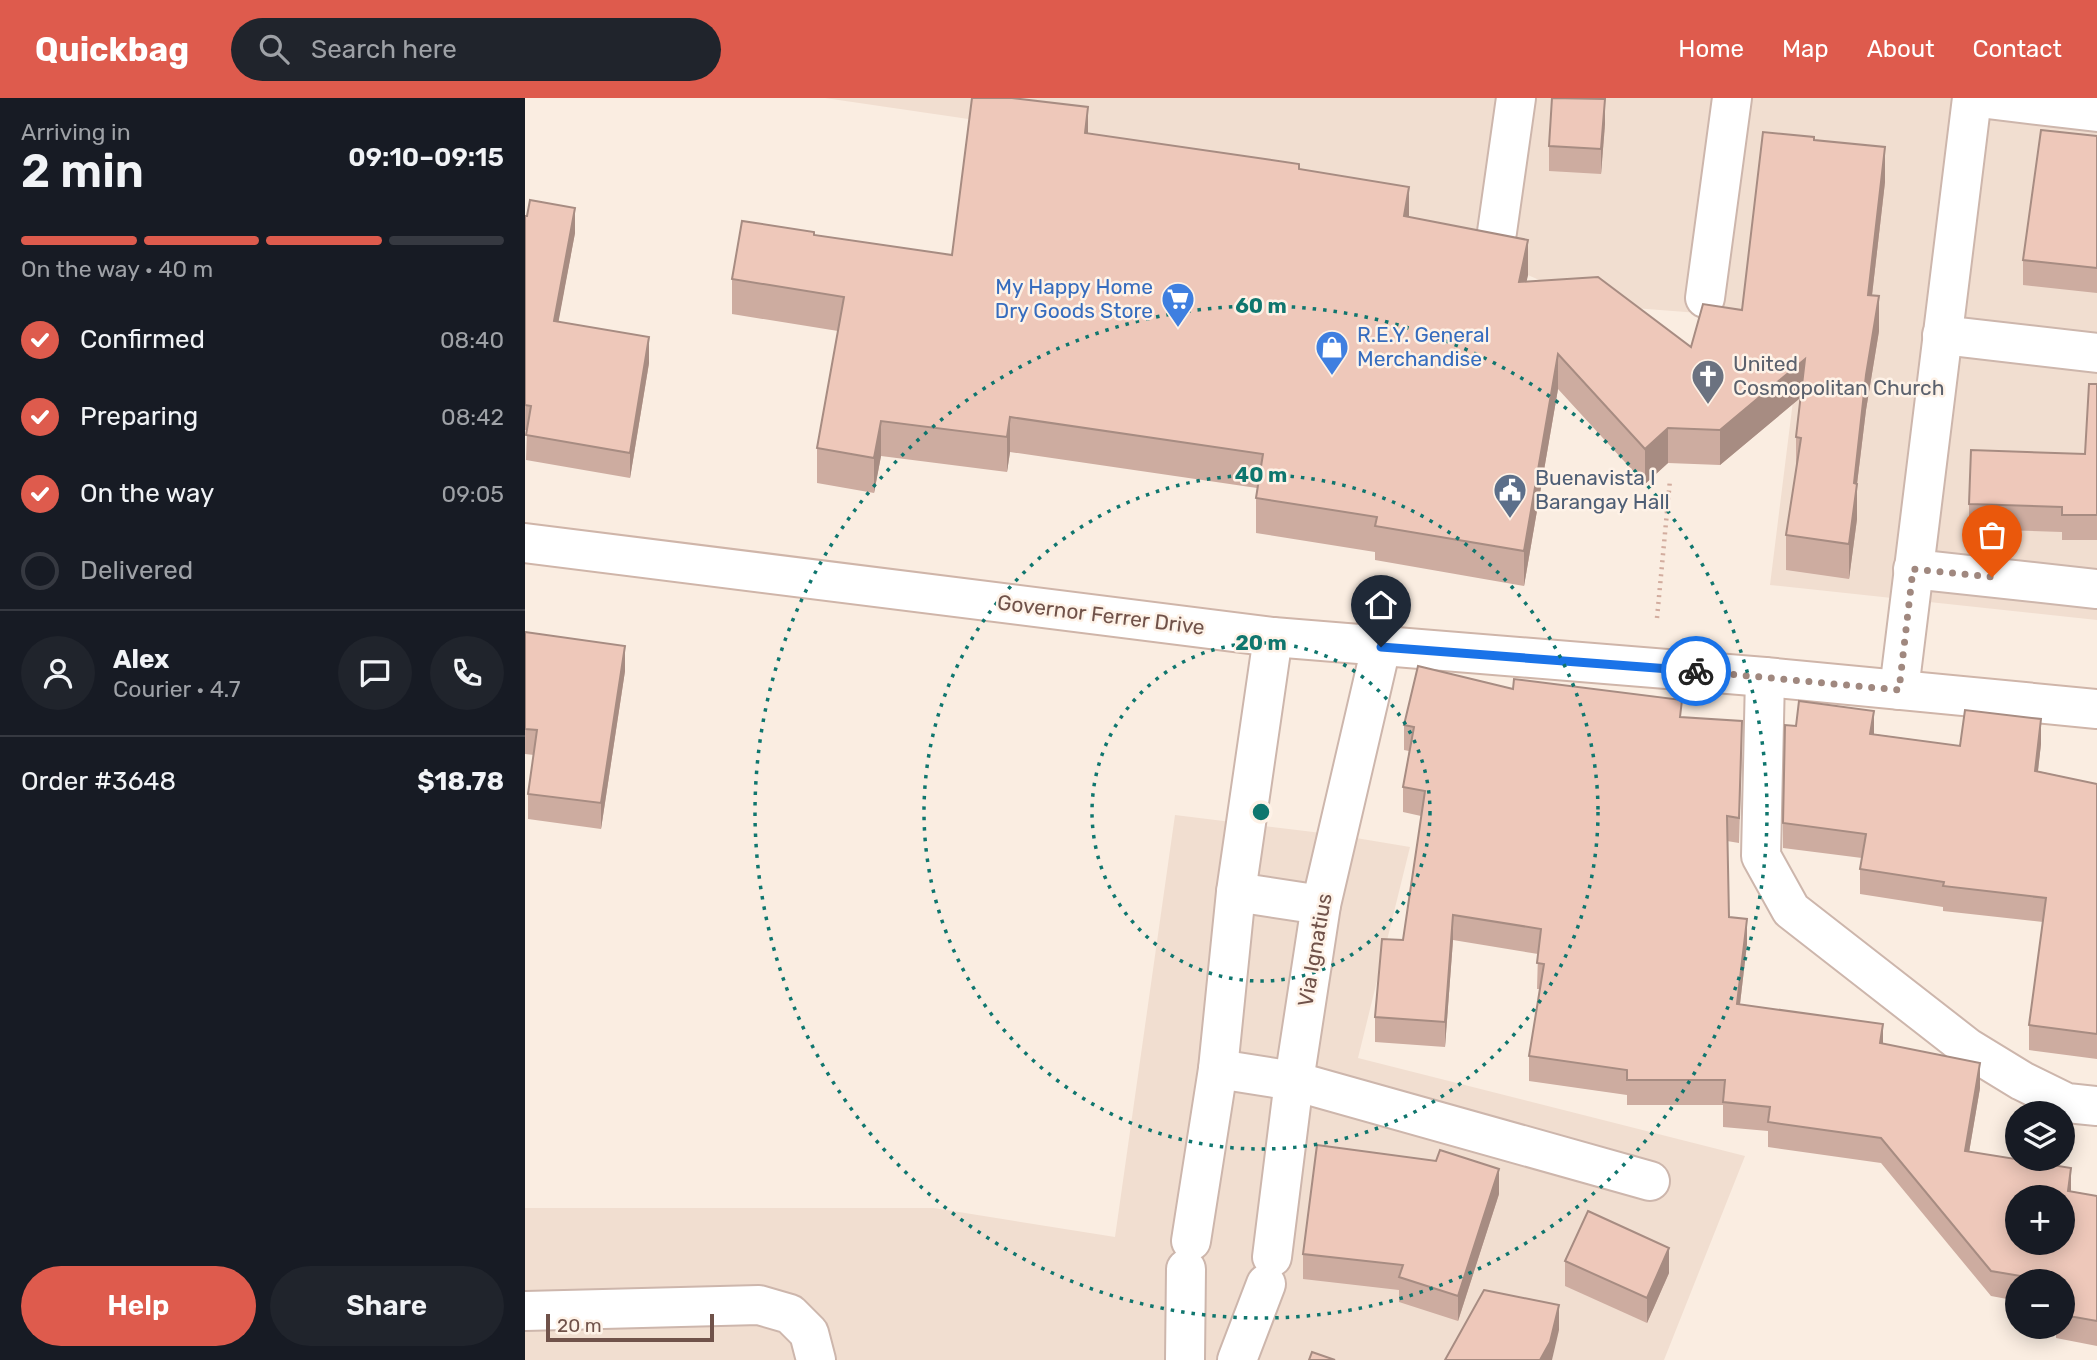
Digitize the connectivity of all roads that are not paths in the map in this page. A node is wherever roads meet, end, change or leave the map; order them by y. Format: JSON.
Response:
{"nodes":[{"id":1,"x":1516,"y":98,"type":"edge"},
{"id":2,"x":1733,"y":98,"type":"edge"},
{"id":3,"x":1972,"y":98,"type":"edge"},
{"id":4,"x":1979,"y":98,"type":"edge"},
{"id":5,"x":2097,"y":112,"type":"edge"},
{"id":6,"x":1497,"y":232,"type":"edge"},
{"id":7,"x":1705,"y":298,"type":"dead end"},
{"id":8,"x":1942,"y":335,"type":"junction"},
{"id":9,"x":2097,"y":353,"type":"edge"},
{"id":10,"x":525,"y":543,"type":"edge"},
{"id":11,"x":1913,"y":569,"type":"junction"},
{"id":12,"x":2097,"y":589,"type":"edge"},
{"id":13,"x":1273,"y":637,"type":"junction"},
{"id":14,"x":1381,"y":647,"type":"junction"},
{"id":15,"x":1765,"y":677,"type":"junction"},
{"id":16,"x":1899,"y":690,"type":"junction"},
{"id":17,"x":2097,"y":709,"type":"edge"},
{"id":18,"x":1236,"y":892,"type":"junction"},
{"id":19,"x":1321,"y":905,"type":"junction"},
{"id":20,"x":1217,"y":1069,"type":"junction"},
{"id":21,"x":1294,"y":1081,"type":"junction"},
{"id":22,"x":2097,"y":1106,"type":"edge"},
{"id":23,"x":1650,"y":1181,"type":"dead end"},
{"id":24,"x":525,"y":1311,"type":"edge"},
{"id":25,"x":816,"y":1360,"type":"edge"},
{"id":26,"x":1185,"y":1360,"type":"edge"},
{"id":27,"x":1237,"y":1360,"type":"edge"}],
"edges":[{"from":1,"to":6,"type":"street"},
{"from":2,"to":7,"type":"street"},
{"from":3,"to":8,"type":"street"},
{"from":4,"to":5,"type":"street"},
{"from":8,"to":9,"type":"street"},
{"from":8,"to":11,"type":"street"},
{"from":10,"to":13,"type":"street","name":"Governor Ferrer Drive"},
{"from":11,"to":12,"type":"street"},
{"from":11,"to":16,"type":"street"},
{"from":13,"to":14,"type":"street","name":"Governor Ferrer Drive"},
{"from":13,"to":18,"type":"street"},
{"from":14,"to":15,"type":"street","name":"Governor Ferrer Drive"},
{"from":14,"to":19,"type":"street","name":"Via Ignatius"},
{"from":15,"to":16,"type":"street","name":"Governor Ferrer Drive"},
{"from":15,"to":22,"type":"street"},
{"from":16,"to":17,"type":"street","name":"Governor Ferrer Drive"},
{"from":18,"to":19,"type":"street"},
{"from":18,"to":20,"type":"street"},
{"from":19,"to":21,"type":"street","name":"Via Ignatius"},
{"from":20,"to":21,"type":"street"},
{"from":20,"to":26,"type":"street"},
{"from":21,"to":23,"type":"street"},
{"from":21,"to":27,"type":"street","name":"Via Ignatius"},
{"from":24,"to":25,"type":"street"}]}
